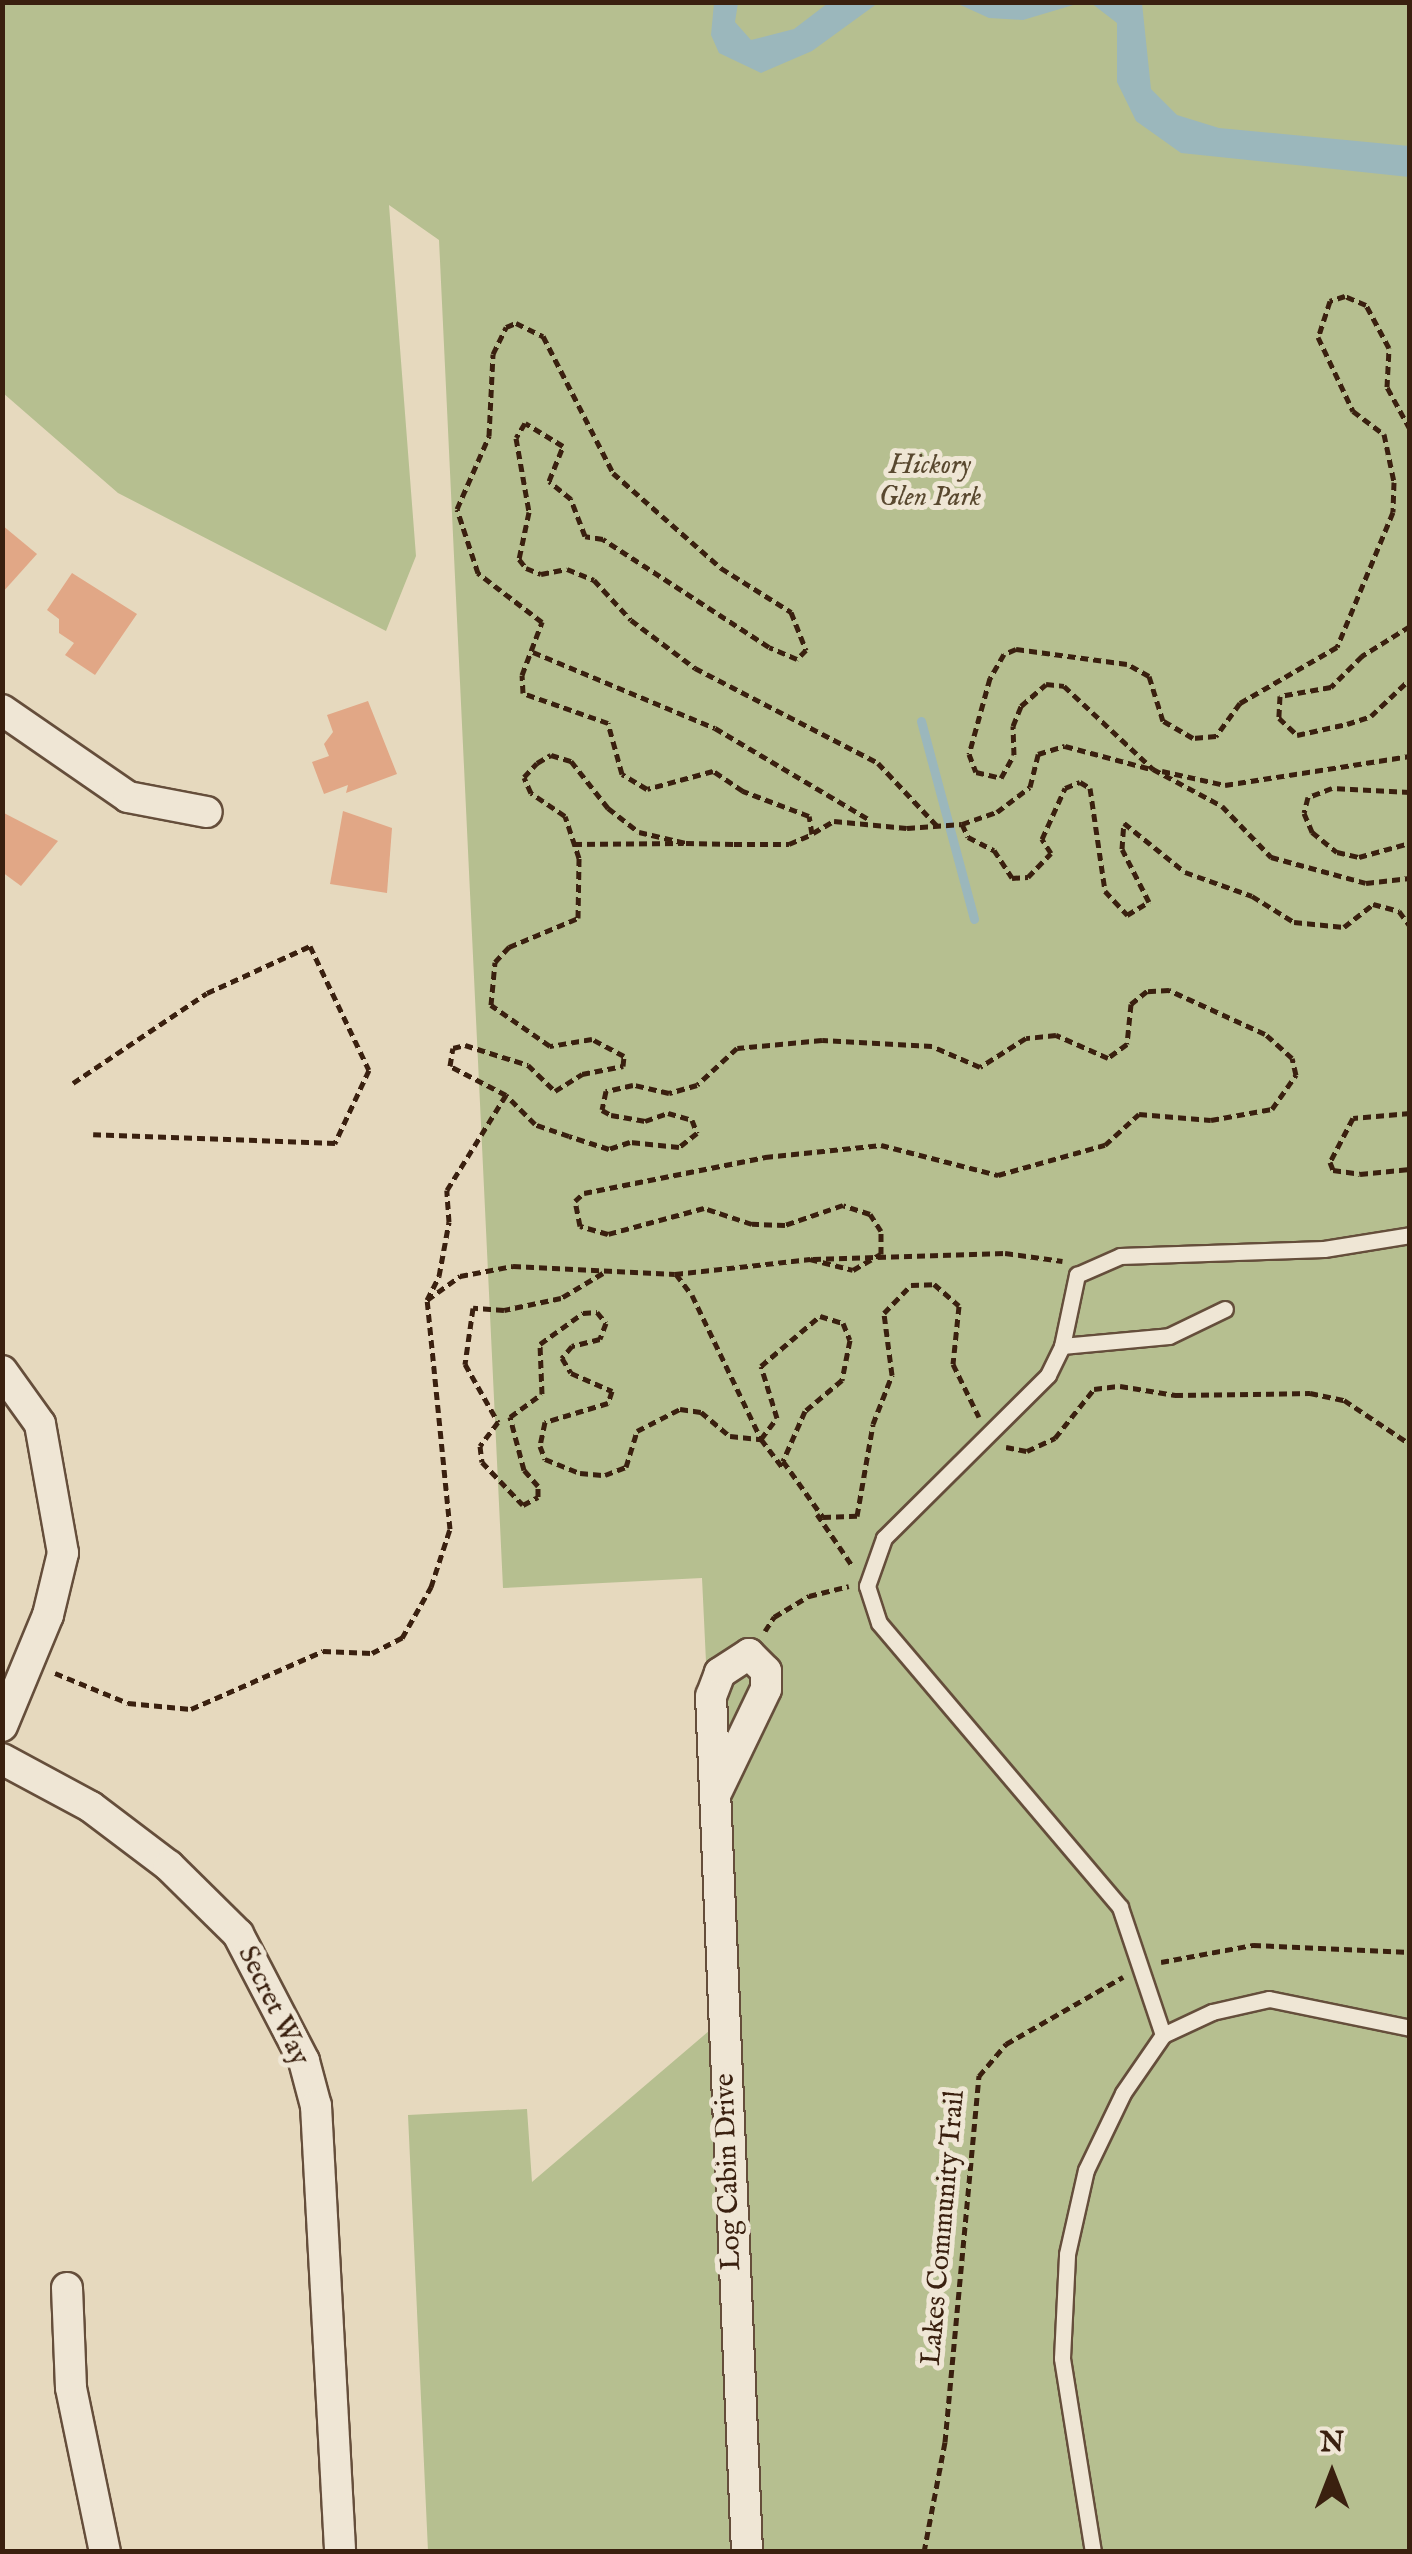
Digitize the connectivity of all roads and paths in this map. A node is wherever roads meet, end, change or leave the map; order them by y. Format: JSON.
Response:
{"nodes":[{"id":1,"x":1410,"y":429,"type":"edge"},
{"id":2,"x":1410,"y":626,"type":"edge"},
{"id":3,"x":533,"y":652,"type":"junction"},
{"id":4,"x":1410,"y":679,"type":"edge"},
{"id":5,"x":2,"y":710,"type":"edge"},
{"id":6,"x":1410,"y":756,"type":"edge"},
{"id":7,"x":1153,"y":769,"type":"junction"},
{"id":8,"x":1410,"y":792,"type":"edge"},
{"id":9,"x":207,"y":812,"type":"dead end"},
{"id":10,"x":871,"y":821,"type":"junction"},
{"id":11,"x":962,"y":824,"type":"junction"},
{"id":12,"x":940,"y":829,"type":"junction"},
{"id":13,"x":812,"y":834,"type":"junction"},
{"id":14,"x":1410,"y":842,"type":"edge"},
{"id":15,"x":686,"y":843,"type":"junction"},
{"id":16,"x":574,"y":844,"type":"junction"},
{"id":17,"x":1410,"y":878,"type":"edge"},
{"id":18,"x":1410,"y":926,"type":"edge"},
{"id":19,"x":73,"y":1083,"type":"dead end"},
{"id":20,"x":506,"y":1095,"type":"junction"},
{"id":21,"x":1410,"y":1113,"type":"edge"},
{"id":22,"x":93,"y":1134,"type":"dead end"},
{"id":23,"x":1410,"y":1169,"type":"edge"},
{"id":24,"x":1410,"y":1235,"type":"edge"},
{"id":25,"x":881,"y":1254,"type":"junction"},
{"id":26,"x":810,"y":1259,"type":"junction"},
{"id":27,"x":1088,"y":1270,"type":"junction"},
{"id":28,"x":605,"y":1272,"type":"junction"},
{"id":29,"x":675,"y":1274,"type":"junction"},
{"id":30,"x":427,"y":1300,"type":"junction"},
{"id":31,"x":1225,"y":1309,"type":"dead end"},
{"id":32,"x":1062,"y":1346,"type":"junction"},
{"id":33,"x":2,"y":1372,"type":"edge"},
{"id":34,"x":988,"y":1434,"type":"junction"},
{"id":35,"x":761,"y":1439,"type":"junction"},
{"id":36,"x":1410,"y":1444,"type":"edge"},
{"id":37,"x":800,"y":1492,"type":"junction"},
{"id":38,"x":866,"y":1586,"type":"junction"},
{"id":39,"x":749,"y":1654,"type":"junction"},
{"id":40,"x":29,"y":1663,"type":"junction"},
{"id":41,"x":2,"y":1726,"type":"edge"},
{"id":42,"x":2,"y":1759,"type":"edge"},
{"id":43,"x":716,"y":1793,"type":"junction"},
{"id":44,"x":1410,"y":1952,"type":"edge"},
{"id":45,"x":1144,"y":1967,"type":"junction"},
{"id":46,"x":1410,"y":2028,"type":"edge"},
{"id":47,"x":1163,"y":2035,"type":"junction"},
{"id":48,"x":67,"y":2288,"type":"dead end"},
{"id":49,"x":105,"y":2552,"type":"edge"},
{"id":50,"x":340,"y":2552,"type":"edge"},
{"id":51,"x":747,"y":2552,"type":"edge"},
{"id":52,"x":924,"y":2552,"type":"edge"},
{"id":53,"x":1093,"y":2552,"type":"edge"}],
"edges":[{"from":1,"to":7,"type":"path"},
{"from":2,"to":4,"type":"path"},
{"from":3,"to":10,"type":"path"},
{"from":3,"to":12,"type":"path"},
{"from":3,"to":13,"type":"path"},
{"from":5,"to":9,"type":"street"},
{"from":6,"to":7,"type":"path"},
{"from":7,"to":11,"type":"path"},
{"from":7,"to":17,"type":"path"},
{"from":8,"to":14,"type":"path"},
{"from":10,"to":12,"type":"path"},
{"from":10,"to":13,"type":"path"},
{"from":11,"to":12,"type":"path"},
{"from":11,"to":18,"type":"path"},
{"from":13,"to":15,"type":"path"},
{"from":15,"to":16,"type":"path"},
{"from":15,"to":16,"type":"path"},
{"from":16,"to":20,"type":"path"},
{"from":19,"to":22,"type":"path"},
{"from":20,"to":25,"type":"path"},
{"from":20,"to":30,"type":"path"},
{"from":21,"to":23,"type":"path"},
{"from":24,"to":27,"type":"lane"},
{"from":25,"to":26,"type":"path"},
{"from":25,"to":26,"type":"path"},
{"from":25,"to":27,"type":"path"},
{"from":26,"to":29,"type":"path"},
{"from":27,"to":32,"type":"lane"},
{"from":28,"to":29,"type":"path"},
{"from":28,"to":30,"type":"path"},
{"from":28,"to":35,"type":"path"},
{"from":29,"to":35,"type":"path"},
{"from":30,"to":40,"type":"path"},
{"from":31,"to":32,"type":"lane"},
{"from":32,"to":34,"type":"lane"},
{"from":33,"to":40,"type":"street"},
{"from":34,"to":36,"type":"path"},
{"from":34,"to":37,"type":"path"},
{"from":34,"to":38,"type":"lane"},
{"from":35,"to":37,"type":"path"},
{"from":35,"to":37,"type":"path"},
{"from":37,"to":38,"type":"path"},
{"from":38,"to":39,"type":"path"},
{"from":38,"to":45,"type":"lane"},
{"from":39,"to":43,"type":"street","name":"Log Cabin Drive"},
{"from":39,"to":43,"type":"street","name":"Log Cabin Drive"},
{"from":40,"to":41,"type":"street"},
{"from":42,"to":50,"type":"street","name":"Secret Way"},
{"from":43,"to":51,"type":"street","name":"Log Cabin Drive"},
{"from":44,"to":45,"type":"path","name":"Lakes Community Trail"},
{"from":45,"to":47,"type":"lane"},
{"from":45,"to":52,"type":"path","name":"Lakes Community Trail"},
{"from":46,"to":47,"type":"lane"},
{"from":47,"to":53,"type":"lane"},
{"from":48,"to":49,"type":"street"}]}
